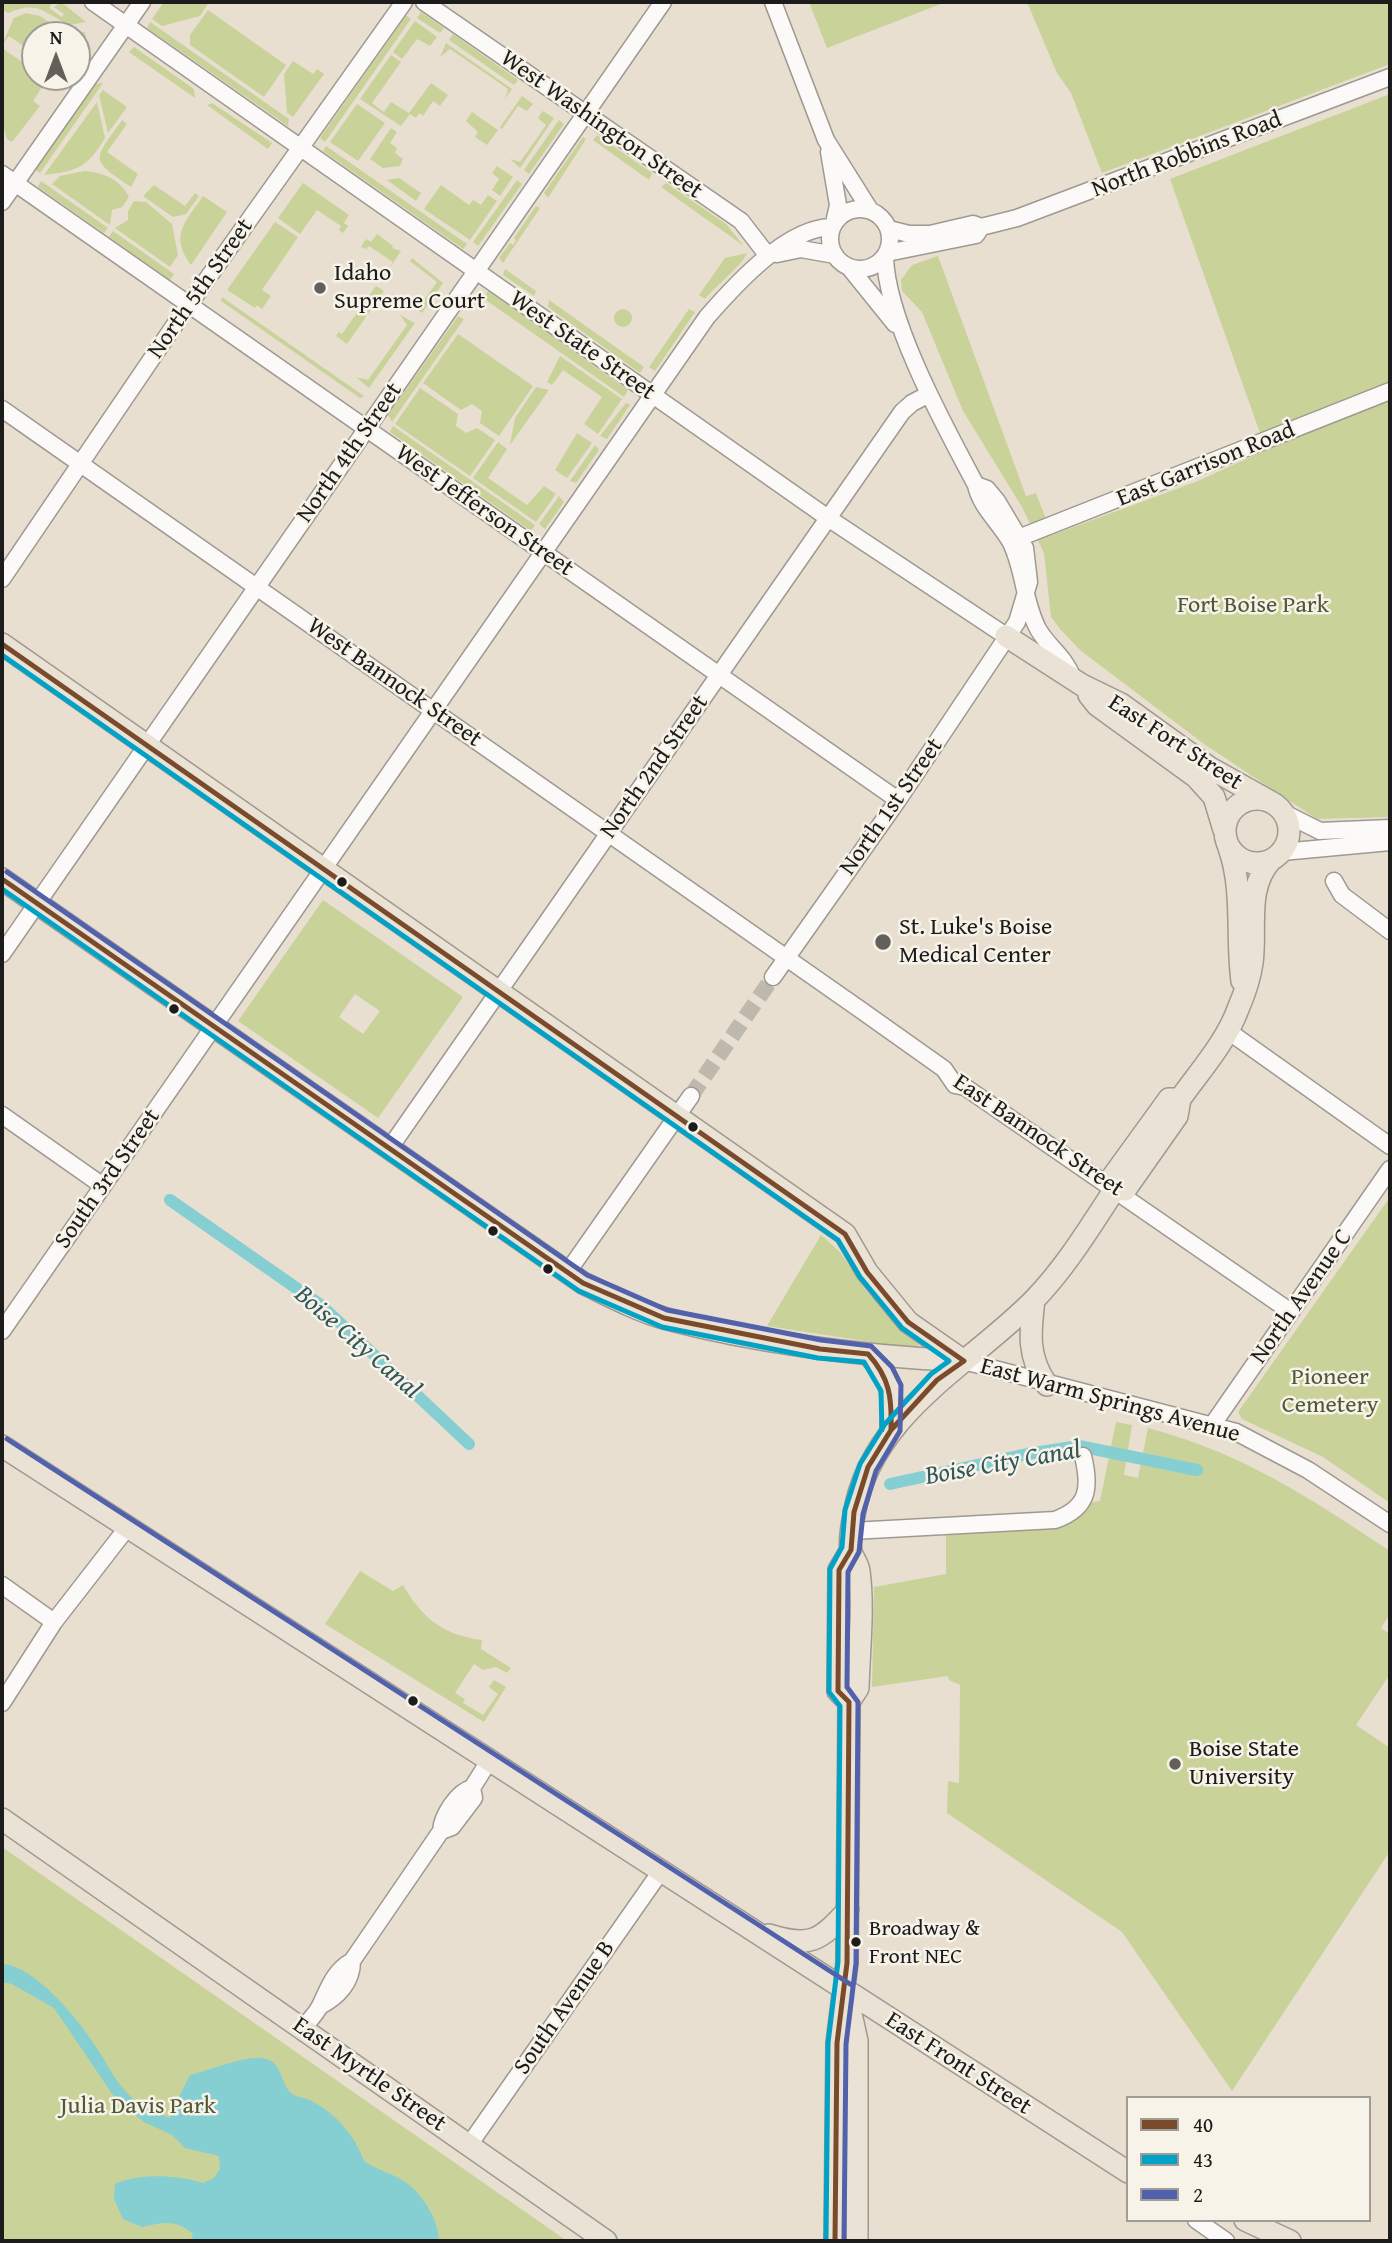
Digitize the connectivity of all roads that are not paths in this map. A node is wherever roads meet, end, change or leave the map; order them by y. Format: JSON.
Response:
{"nodes":[{"id":1,"x":93,"y":2,"type":"edge"},
{"id":2,"x":142,"y":2,"type":"edge"},
{"id":3,"x":404,"y":2,"type":"edge"},
{"id":4,"x":424,"y":2,"type":"edge"},
{"id":5,"x":663,"y":2,"type":"edge"},
{"id":6,"x":773,"y":2,"type":"edge"},
{"id":7,"x":125,"y":26,"type":"junction"},
{"id":8,"x":1390,"y":77,"type":"edge"},
{"id":9,"x":584,"y":114,"type":"junction"},
{"id":10,"x":827,"y":139,"type":"junction"},
{"id":11,"x":301,"y":150,"type":"junction"},
{"id":12,"x":8,"y":179,"type":"edge"},
{"id":13,"x":2,"y":202,"type":"edge"},
{"id":14,"x":870,"y":210,"type":"junction"},
{"id":15,"x":833,"y":225,"type":"junction"},
{"id":16,"x":981,"y":227,"type":"junction"},
{"id":17,"x":889,"y":229,"type":"junction"},
{"id":18,"x":886,"y":254,"type":"junction"},
{"id":19,"x":835,"y":255,"type":"junction"},
{"id":20,"x":768,"y":257,"type":"junction"},
{"id":21,"x":849,"y":267,"type":"junction"},
{"id":22,"x":475,"y":272,"type":"junction"},
{"id":23,"x":189,"y":305,"type":"junction"},
{"id":24,"x":905,"y":337,"type":"junction"},
{"id":25,"x":1390,"y":391,"type":"edge"},
{"id":26,"x":651,"y":394,"type":"junction"},
{"id":27,"x":929,"y":394,"type":"junction"},
{"id":28,"x":2,"y":409,"type":"edge"},
{"id":29,"x":366,"y":429,"type":"junction"},
{"id":30,"x":81,"y":464,"type":"junction"},
{"id":31,"x":976,"y":485,"type":"junction"},
{"id":32,"x":828,"y":518,"type":"junction"},
{"id":33,"x":1021,"y":537,"type":"junction"},
{"id":34,"x":545,"y":553,"type":"junction"},
{"id":35,"x":2,"y":579,"type":"edge"},
{"id":36,"x":257,"y":587,"type":"junction"},
{"id":37,"x":1025,"y":599,"type":"junction"},
{"id":38,"x":1006,"y":636,"type":"junction"},
{"id":39,"x":2,"y":644,"type":"edge"},
{"id":40,"x":719,"y":675,"type":"junction"},
{"id":41,"x":1077,"y":681,"type":"junction"},
{"id":42,"x":434,"y":711,"type":"junction"},
{"id":43,"x":147,"y":746,"type":"junction"},
{"id":44,"x":898,"y":800,"type":"junction"},
{"id":45,"x":1276,"y":807,"type":"junction"},
{"id":46,"x":1390,"y":828,"type":"edge"},
{"id":47,"x":609,"y":833,"type":"junction"},
{"id":48,"x":1227,"y":839,"type":"junction"},
{"id":49,"x":1390,"y":842,"type":"edge"},
{"id":50,"x":1276,"y":856,"type":"junction"},
{"id":51,"x":324,"y":869,"type":"junction"},
{"id":52,"x":2,"y":879,"type":"edge"},
{"id":53,"x":1334,"y":881,"type":"dead end"},
{"id":54,"x":37,"y":904,"type":"junction"},
{"id":55,"x":1390,"y":930,"type":"edge"},
{"id":56,"x":2,"y":954,"type":"edge"},
{"id":57,"x":787,"y":958,"type":"junction"},
{"id":58,"x":773,"y":977,"type":"tunnel mouth"},
{"id":59,"x":499,"y":991,"type":"junction"},
{"id":60,"x":1243,"y":993,"type":"junction"},
{"id":61,"x":214,"y":1027,"type":"junction"},
{"id":62,"x":1227,"y":1031,"type":"junction"},
{"id":63,"x":691,"y":1096,"type":"tunnel mouth"},
{"id":64,"x":2,"y":1115,"type":"edge"},
{"id":65,"x":677,"y":1116,"type":"junction"},
{"id":66,"x":1390,"y":1146,"type":"edge"},
{"id":67,"x":389,"y":1149,"type":"junction"},
{"id":68,"x":1390,"y":1169,"type":"edge"},
{"id":69,"x":103,"y":1186,"type":"junction"},
{"id":70,"x":1115,"y":1189,"type":"junction"},
{"id":71,"x":567,"y":1273,"type":"junction"},
{"id":72,"x":1034,"y":1300,"type":"junction"},
{"id":73,"x":1292,"y":1312,"type":"junction"},
{"id":74,"x":2,"y":1331,"type":"edge"},
{"id":75,"x":868,"y":1354,"type":"junction"},
{"id":76,"x":964,"y":1361,"type":"junction"},
{"id":77,"x":1046,"y":1385,"type":"junction"},
{"id":78,"x":1213,"y":1424,"type":"junction"},
{"id":79,"x":891,"y":1430,"type":"junction"},
{"id":80,"x":2,"y":1446,"type":"edge"},
{"id":81,"x":1083,"y":1457,"type":"dead end"},
{"id":82,"x":1390,"y":1524,"type":"edge"},
{"id":83,"x":127,"y":1528,"type":"junction"},
{"id":84,"x":851,"y":1541,"type":"junction"},
{"id":85,"x":2,"y":1585,"type":"edge"},
{"id":86,"x":859,"y":1607,"type":"junction"},
{"id":87,"x":54,"y":1622,"type":"junction"},
{"id":88,"x":837,"y":1653,"type":"junction"},
{"id":89,"x":849,"y":1702,"type":"junction"},
{"id":90,"x":2,"y":1703,"type":"edge"},
{"id":91,"x":489,"y":1761,"type":"junction"},
{"id":92,"x":2,"y":1819,"type":"edge"},
{"id":93,"x":661,"y":1871,"type":"junction"},
{"id":94,"x":848,"y":1910,"type":"junction"},
{"id":95,"x":750,"y":1929,"type":"junction"},
{"id":96,"x":845,"y":1991,"type":"junction"},
{"id":97,"x":302,"y":2029,"type":"junction"},
{"id":98,"x":469,"y":2145,"type":"junction"},
{"id":99,"x":1126,"y":2171,"type":"edge"},
{"id":100,"x":1199,"y":2222,"type":"edge"},
{"id":101,"x":1249,"y":2222,"type":"edge"},
{"id":102,"x":606,"y":2241,"type":"edge"},
{"id":103,"x":835,"y":2241,"type":"edge"},
{"id":104,"x":857,"y":2241,"type":"edge"},
{"id":105,"x":1226,"y":2241,"type":"edge"},
{"id":106,"x":1290,"y":2241,"type":"edge"}],
"edges":[{"from":1,"to":7,"type":"street","name":"West State Street"},
{"from":2,"to":7,"type":"street"},
{"from":3,"to":11,"type":"street","name":"North 5th Street"},
{"from":4,"to":9,"type":"street","name":"West Washington Street"},
{"from":5,"to":9,"type":"street","name":"North 4th Street"},
{"from":6,"to":10,"type":"street"},
{"from":7,"to":11,"type":"street","name":"West State Street"},
{"from":7,"to":12,"type":"street"},
{"from":8,"to":16,"type":"street","name":"North Robbins Road"},
{"from":9,"to":20,"type":"street","name":"West Washington Street"},
{"from":9,"to":22,"type":"street","name":"North 4th Street"},
{"from":10,"to":14,"type":"street"},
{"from":10,"to":15,"type":"street"},
{"from":11,"to":22,"type":"street","name":"West State Street"},
{"from":11,"to":23,"type":"street","name":"North 5th Street"},
{"from":12,"to":13,"type":"street"},
{"from":12,"to":23,"type":"street","name":"West Jefferson Street"},
{"from":14,"to":15,"type":"street"},
{"from":14,"to":17,"type":"street"},
{"from":15,"to":19,"type":"street"},
{"from":15,"to":20,"type":"street","name":"South 3rd Street"},
{"from":16,"to":17,"type":"street","name":"North Robbins Road"},
{"from":16,"to":18,"type":"street","name":"North Robbins Road"},
{"from":17,"to":18,"type":"street"},
{"from":18,"to":21,"type":"street"},
{"from":18,"to":24,"type":"street"},
{"from":19,"to":20,"type":"street"},
{"from":19,"to":21,"type":"street"},
{"from":20,"to":26,"type":"street","name":"South 3rd Street"},
{"from":21,"to":24,"type":"street"},
{"from":22,"to":26,"type":"street","name":"West State Street"},
{"from":22,"to":29,"type":"street","name":"North 4th Street"},
{"from":23,"to":29,"type":"street","name":"West Jefferson Street"},
{"from":23,"to":30,"type":"street","name":"North 5th Street"},
{"from":24,"to":27,"type":"street"},
{"from":25,"to":33,"type":"street","name":"East Garrison Road"},
{"from":26,"to":32,"type":"street","name":"West State Street"},
{"from":26,"to":34,"type":"street","name":"South 3rd Street"},
{"from":27,"to":31,"type":"street"},
{"from":27,"to":32,"type":"street","name":"North 2nd Street"},
{"from":28,"to":30,"type":"street","name":"West Bannock Street"},
{"from":29,"to":34,"type":"street","name":"West Jefferson Street"},
{"from":29,"to":36,"type":"street","name":"North 4th Street"},
{"from":30,"to":35,"type":"street","name":"North 5th Street"},
{"from":30,"to":36,"type":"street","name":"West Bannock Street"},
{"from":31,"to":33,"type":"street"},
{"from":31,"to":37,"type":"street"},
{"from":32,"to":38,"type":"street","name":"West State Street"},
{"from":32,"to":40,"type":"street","name":"North 2nd Street"},
{"from":33,"to":37,"type":"street"},
{"from":34,"to":40,"type":"street","name":"West Jefferson Street"},
{"from":34,"to":42,"type":"street","name":"South 3rd Street"},
{"from":36,"to":42,"type":"street","name":"West Bannock Street"},
{"from":36,"to":43,"type":"street","name":"North 4th Street"},
{"from":37,"to":38,"type":"street","name":"North 1st Street"},
{"from":37,"to":41,"type":"street"},
{"from":38,"to":41,"type":"main road","name":"East Fort Street"},
{"from":38,"to":44,"type":"street","name":"North 1st Street"},
{"from":39,"to":43,"type":"main road"},
{"from":40,"to":44,"type":"street","name":"West Jefferson Street"},
{"from":40,"to":47,"type":"street","name":"North 2nd Street"},
{"from":41,"to":45,"type":"main road","name":"East Fort Street"},
{"from":41,"to":48,"type":"main road","name":"East Fort Street"},
{"from":42,"to":47,"type":"street","name":"West Bannock Street"},
{"from":42,"to":51,"type":"street","name":"South 3rd Street"},
{"from":43,"to":51,"type":"main road"},
{"from":43,"to":54,"type":"street","name":"North 4th Street"},
{"from":44,"to":57,"type":"street","name":"North 1st Street"},
{"from":45,"to":46,"type":"street"},
{"from":45,"to":48,"type":"main road"},
{"from":45,"to":50,"type":"main road"},
{"from":47,"to":57,"type":"street","name":"West Bannock Street"},
{"from":47,"to":59,"type":"street","name":"North 2nd Street"},
{"from":48,"to":50,"type":"main road"},
{"from":48,"to":60,"type":"main road","name":"East Fort Street"},
{"from":49,"to":50,"type":"street"},
{"from":50,"to":60,"type":"main road","name":"East Fort Street"},
{"from":51,"to":59,"type":"main road"},
{"from":51,"to":61,"type":"street","name":"South 3rd Street"},
{"from":52,"to":54,"type":"main road","name":"East Warm Springs Avenue"},
{"from":53,"to":55,"type":"street"},
{"from":54,"to":56,"type":"street","name":"North 4th Street"},
{"from":54,"to":61,"type":"main road","name":"East Warm Springs Avenue"},
{"from":57,"to":58,"type":"street","name":"North 1st Street"},
{"from":57,"to":70,"type":"street","name":"East Bannock Street"},
{"from":59,"to":65,"type":"main road"},
{"from":59,"to":67,"type":"street","name":"North 2nd Street"},
{"from":60,"to":62,"type":"main road","name":"East Fort Street"},
{"from":61,"to":67,"type":"main road","name":"East Warm Springs Avenue"},
{"from":61,"to":69,"type":"street","name":"South 3rd Street"},
{"from":62,"to":66,"type":"street"},
{"from":62,"to":70,"type":"main road","name":"East Fort Street"},
{"from":63,"to":65,"type":"street"},
{"from":64,"to":69,"type":"street"},
{"from":65,"to":71,"type":"street"},
{"from":65,"to":76,"type":"main road"},
{"from":67,"to":71,"type":"main road","name":"East Warm Springs Avenue"},
{"from":68,"to":73,"type":"street","name":"North Avenue C"},
{"from":69,"to":74,"type":"street","name":"South 3rd Street"},
{"from":70,"to":72,"type":"main road"},
{"from":70,"to":73,"type":"street","name":"East Bannock Street"},
{"from":71,"to":75,"type":"main road","name":"East Warm Springs Avenue"},
{"from":72,"to":76,"type":"main road"},
{"from":72,"to":77,"type":"main road"},
{"from":73,"to":78,"type":"street","name":"North Avenue C"},
{"from":75,"to":76,"type":"main road","name":"East Warm Springs Avenue"},
{"from":75,"to":79,"type":"main road"},
{"from":76,"to":77,"type":"street","name":"East Warm Springs Avenue"},
{"from":76,"to":79,"type":"main road"},
{"from":77,"to":78,"type":"street","name":"East Warm Springs Avenue"},
{"from":78,"to":82,"type":"street","name":"East Warm Springs Avenue"},
{"from":79,"to":84,"type":"main road"},
{"from":80,"to":83,"type":"main road","name":"East Front Street"},
{"from":81,"to":84,"type":"street"},
{"from":83,"to":87,"type":"street"},
{"from":83,"to":91,"type":"main road","name":"East Front Street"},
{"from":84,"to":86,"type":"main road"},
{"from":84,"to":88,"type":"main road"},
{"from":85,"to":87,"type":"street"},
{"from":86,"to":88,"type":"main road"},
{"from":86,"to":89,"type":"main road"},
{"from":87,"to":90,"type":"street"},
{"from":88,"to":89,"type":"main road"},
{"from":89,"to":94,"type":"main road"},
{"from":91,"to":93,"type":"main road","name":"East Front Street"},
{"from":91,"to":97,"type":"street"},
{"from":92,"to":97,"type":"main road","name":"East Myrtle Street"},
{"from":93,"to":95,"type":"main road","name":"East Front Street"},
{"from":93,"to":98,"type":"street","name":"South Avenue B"},
{"from":94,"to":95,"type":"main road"},
{"from":94,"to":96,"type":"main road"},
{"from":95,"to":96,"type":"main road","name":"East Front Street"},
{"from":96,"to":99,"type":"main road","name":"East Front Street"},
{"from":96,"to":103,"type":"main road"},
{"from":96,"to":104,"type":"main road"},
{"from":97,"to":98,"type":"main road","name":"East Myrtle Street"},
{"from":98,"to":102,"type":"main road","name":"East Myrtle Street"},
{"from":100,"to":105,"type":"street"},
{"from":101,"to":106,"type":"main road"}]}
